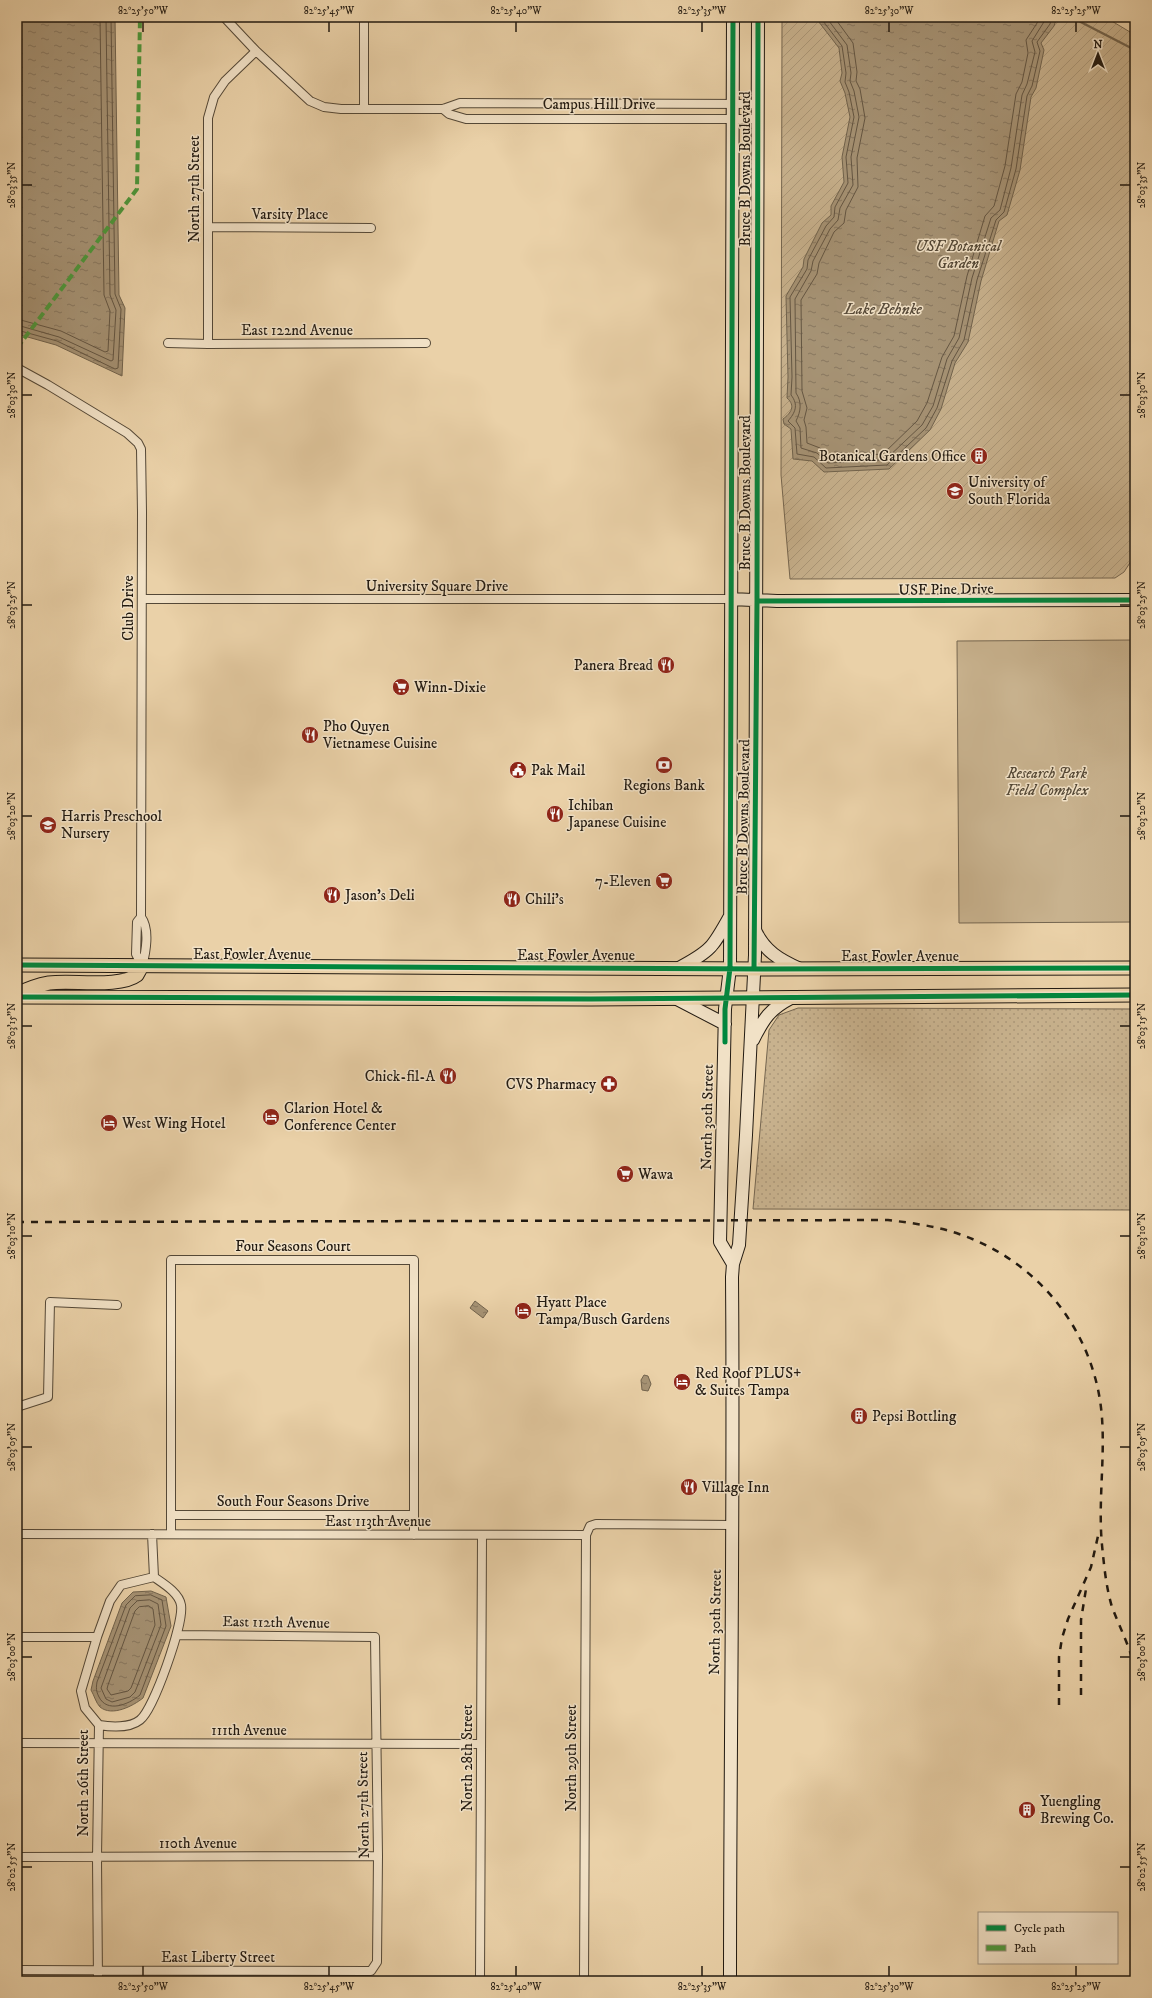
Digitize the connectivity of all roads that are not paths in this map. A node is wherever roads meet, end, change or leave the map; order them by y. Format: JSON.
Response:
{"nodes":[{"id":1,"x":224,"y":17,"type":"edge"},
{"id":2,"x":364,"y":17,"type":"edge"},
{"id":3,"x":733,"y":17,"type":"edge"},
{"id":4,"x":758,"y":17,"type":"edge"},
{"id":5,"x":256,"y":51,"type":"junction"},
{"id":6,"x":733,"y":103,"type":"junction"},
{"id":7,"x":758,"y":104,"type":"junction"},
{"id":8,"x":364,"y":109,"type":"junction"},
{"id":9,"x":443,"y":109,"type":"junction"},
{"id":10,"x":733,"y":118,"type":"junction"},
{"id":11,"x":758,"y":119,"type":"junction"},
{"id":12,"x":208,"y":227,"type":"junction"},
{"id":13,"x":371,"y":228,"type":"dead end"},
{"id":14,"x":168,"y":343,"type":"dead end"},
{"id":15,"x":426,"y":343,"type":"dead end"},
{"id":16,"x":208,"y":344,"type":"junction"},
{"id":17,"x":17,"y":368,"type":"edge"},
{"id":18,"x":142,"y":599,"type":"junction"},
{"id":19,"x":731,"y":599,"type":"junction"},
{"id":20,"x":757,"y":600,"type":"junction"},
{"id":21,"x":1135,"y":600,"type":"edge"},
{"id":22,"x":731,"y":915,"type":"junction"},
{"id":23,"x":753,"y":925,"type":"junction"},
{"id":24,"x":17,"y":965,"type":"edge"},
{"id":25,"x":142,"y":966,"type":"junction"},
{"id":26,"x":679,"y":968,"type":"junction"},
{"id":27,"x":730,"y":968,"type":"junction"},
{"id":28,"x":754,"y":968,"type":"junction"},
{"id":29,"x":1135,"y":968,"type":"edge"},
{"id":30,"x":800,"y":969,"type":"junction"},
{"id":31,"x":17,"y":994,"type":"edge"},
{"id":32,"x":1135,"y":995,"type":"edge"},
{"id":33,"x":17,"y":997,"type":"edge"},
{"id":34,"x":675,"y":998,"type":"junction"},
{"id":35,"x":726,"y":998,"type":"junction"},
{"id":36,"x":752,"y":998,"type":"junction"},
{"id":37,"x":791,"y":998,"type":"junction"},
{"id":38,"x":725,"y":1024,"type":"junction"},
{"id":39,"x":751,"y":1045,"type":"junction"},
{"id":40,"x":733,"y":1264,"type":"junction"},
{"id":41,"x":117,"y":1305,"type":"dead end"},
{"id":42,"x":17,"y":1407,"type":"edge"},
{"id":43,"x":171,"y":1515,"type":"junction"},
{"id":44,"x":414,"y":1515,"type":"junction"},
{"id":45,"x":732,"y":1525,"type":"junction"},
{"id":46,"x":17,"y":1534,"type":"edge"},
{"id":47,"x":152,"y":1534,"type":"junction"},
{"id":48,"x":171,"y":1534,"type":"junction"},
{"id":49,"x":414,"y":1535,"type":"junction"},
{"id":50,"x":482,"y":1535,"type":"junction"},
{"id":51,"x":586,"y":1535,"type":"junction"},
{"id":52,"x":154,"y":1577,"type":"junction"},
{"id":53,"x":177,"y":1635,"type":"junction"},
{"id":54,"x":17,"y":1637,"type":"edge"},
{"id":55,"x":375,"y":1637,"type":"joint"},
{"id":56,"x":97,"y":1638,"type":"junction"},
{"id":57,"x":99,"y":1725,"type":"junction"},
{"id":58,"x":17,"y":1743,"type":"edge"},
{"id":59,"x":98,"y":1743,"type":"junction"},
{"id":60,"x":376,"y":1744,"type":"junction"},
{"id":61,"x":481,"y":1744,"type":"junction"},
{"id":62,"x":378,"y":1856,"type":"junction"},
{"id":63,"x":17,"y":1858,"type":"edge"},
{"id":64,"x":97,"y":1858,"type":"junction"},
{"id":65,"x":17,"y":1970,"type":"edge"},
{"id":66,"x":98,"y":1970,"type":"junction"},
{"id":67,"x":371,"y":1971,"type":"joint"},
{"id":68,"x":98,"y":1981,"type":"edge"},
{"id":69,"x":480,"y":1981,"type":"edge"},
{"id":70,"x":584,"y":1981,"type":"edge"},
{"id":71,"x":730,"y":1981,"type":"edge"}],
"edges":[{"from":1,"to":5,"type":"street","name":"Campus Hill Drive"},
{"from":2,"to":8,"type":"street"},
{"from":3,"to":6,"type":"main road","name":"Bruce B Downs Boulevard"},
{"from":4,"to":7,"type":"main road","name":"Bruce B Downs Boulevard"},
{"from":5,"to":8,"type":"street","name":"Campus Hill Drive"},
{"from":5,"to":12,"type":"street","name":"North 27th Street"},
{"from":6,"to":7,"type":"street","name":"Campus Hill Drive"},
{"from":6,"to":9,"type":"street","name":"Campus Hill Drive"},
{"from":6,"to":10,"type":"main road","name":"Bruce B Downs Boulevard"},
{"from":7,"to":11,"type":"main road","name":"Bruce B Downs Boulevard"},
{"from":8,"to":9,"type":"street","name":"Campus Hill Drive"},
{"from":9,"to":10,"type":"street","name":"Campus Hill Drive"},
{"from":10,"to":11,"type":"street","name":"Campus Hill Drive"},
{"from":10,"to":19,"type":"main road","name":"Bruce B Downs Boulevard"},
{"from":11,"to":20,"type":"main road","name":"Bruce B Downs Boulevard"},
{"from":12,"to":13,"type":"street","name":"Varsity Place"},
{"from":12,"to":16,"type":"street","name":"North 27th Street"},
{"from":14,"to":16,"type":"street","name":"East 122nd Avenue"},
{"from":15,"to":16,"type":"street","name":"East 122nd Avenue"},
{"from":17,"to":18,"type":"street","name":"Club Drive"},
{"from":18,"to":19,"type":"street","name":"University Square Drive"},
{"from":18,"to":25,"type":"street","name":"Club Drive"},
{"from":19,"to":20,"type":"main road","name":"USF Pine Drive"},
{"from":19,"to":22,"type":"main road","name":"Bruce B Downs Boulevard"},
{"from":20,"to":21,"type":"main road","name":"USF Pine Drive"},
{"from":20,"to":23,"type":"main road","name":"Bruce B Downs Boulevard"},
{"from":22,"to":26,"type":"main road"},
{"from":22,"to":27,"type":"main road","name":"Bruce B Downs Boulevard"},
{"from":23,"to":28,"type":"main road","name":"Bruce B Downs Boulevard"},
{"from":23,"to":30,"type":"main road"},
{"from":24,"to":25,"type":"main road","name":"East Fowler Avenue"},
{"from":25,"to":26,"type":"main road","name":"East Fowler Avenue"},
{"from":25,"to":31,"type":"main road"},
{"from":26,"to":27,"type":"main road","name":"East Fowler Avenue"},
{"from":27,"to":28,"type":"main road","name":"East Fowler Avenue"},
{"from":27,"to":35,"type":"main road","name":"North 30th Street"},
{"from":28,"to":30,"type":"main road","name":"East Fowler Avenue"},
{"from":28,"to":36,"type":"main road","name":"Bruce B Downs Boulevard"},
{"from":29,"to":30,"type":"main road","name":"East Fowler Avenue"},
{"from":32,"to":37,"type":"main road"},
{"from":33,"to":34,"type":"main road"},
{"from":34,"to":35,"type":"main road"},
{"from":34,"to":38,"type":"main road"},
{"from":35,"to":36,"type":"main road"},
{"from":35,"to":38,"type":"main road","name":"North 30th Street"},
{"from":36,"to":37,"type":"main road"},
{"from":36,"to":39,"type":"main road","name":"North 30th Street"},
{"from":37,"to":39,"type":"main road"},
{"from":38,"to":40,"type":"main road","name":"North 30th Street"},
{"from":39,"to":40,"type":"main road","name":"North 30th Street"},
{"from":40,"to":45,"type":"main road","name":"North 30th Street"},
{"from":41,"to":42,"type":"street"},
{"from":43,"to":44,"type":"street","name":"South Four Seasons Drive"},
{"from":43,"to":44,"type":"street","name":"Four Seasons Court"},
{"from":43,"to":48,"type":"street","name":"Four Seasons Court"},
{"from":44,"to":49,"type":"street","name":"Four Seasons Court"},
{"from":45,"to":51,"type":"street"},
{"from":45,"to":71,"type":"main road","name":"North 30th Street"},
{"from":46,"to":47,"type":"street","name":"East 113th Avenue"},
{"from":47,"to":48,"type":"street","name":"East 113th Avenue"},
{"from":47,"to":52,"type":"street"},
{"from":48,"to":49,"type":"street","name":"East 113th Avenue"},
{"from":49,"to":50,"type":"street","name":"East 113th Avenue"},
{"from":50,"to":51,"type":"street","name":"East 113th Avenue"},
{"from":50,"to":61,"type":"street","name":"North 28th Street"},
{"from":51,"to":70,"type":"street","name":"North 29th Street"},
{"from":52,"to":53,"type":"street"},
{"from":52,"to":56,"type":"street","name":"North 26th Street"},
{"from":53,"to":55,"type":"street","name":"East 112th Avenue"},
{"from":53,"to":57,"type":"street"},
{"from":54,"to":56,"type":"street"},
{"from":55,"to":60,"type":"street","name":"North 27th Street"},
{"from":56,"to":57,"type":"street","name":"North 26th Street"},
{"from":57,"to":59,"type":"street","name":"North 26th Street"},
{"from":58,"to":59,"type":"street","name":"111th Avenue"},
{"from":59,"to":60,"type":"street","name":"111th Avenue"},
{"from":59,"to":64,"type":"street","name":"North 26th Street"},
{"from":60,"to":61,"type":"street","name":"111th Avenue"},
{"from":60,"to":62,"type":"street","name":"North 27th Street"},
{"from":61,"to":69,"type":"street","name":"North 28th Street"},
{"from":62,"to":64,"type":"street","name":"110th Avenue"},
{"from":62,"to":67,"type":"street","name":"North 27th Street"},
{"from":63,"to":64,"type":"street","name":"110th Avenue"},
{"from":64,"to":66,"type":"street","name":"North 26th Street"},
{"from":65,"to":66,"type":"street","name":"East Liberty Street"},
{"from":66,"to":67,"type":"street","name":"East Liberty Street"},
{"from":66,"to":68,"type":"street","name":"North 26th Street"}]}
